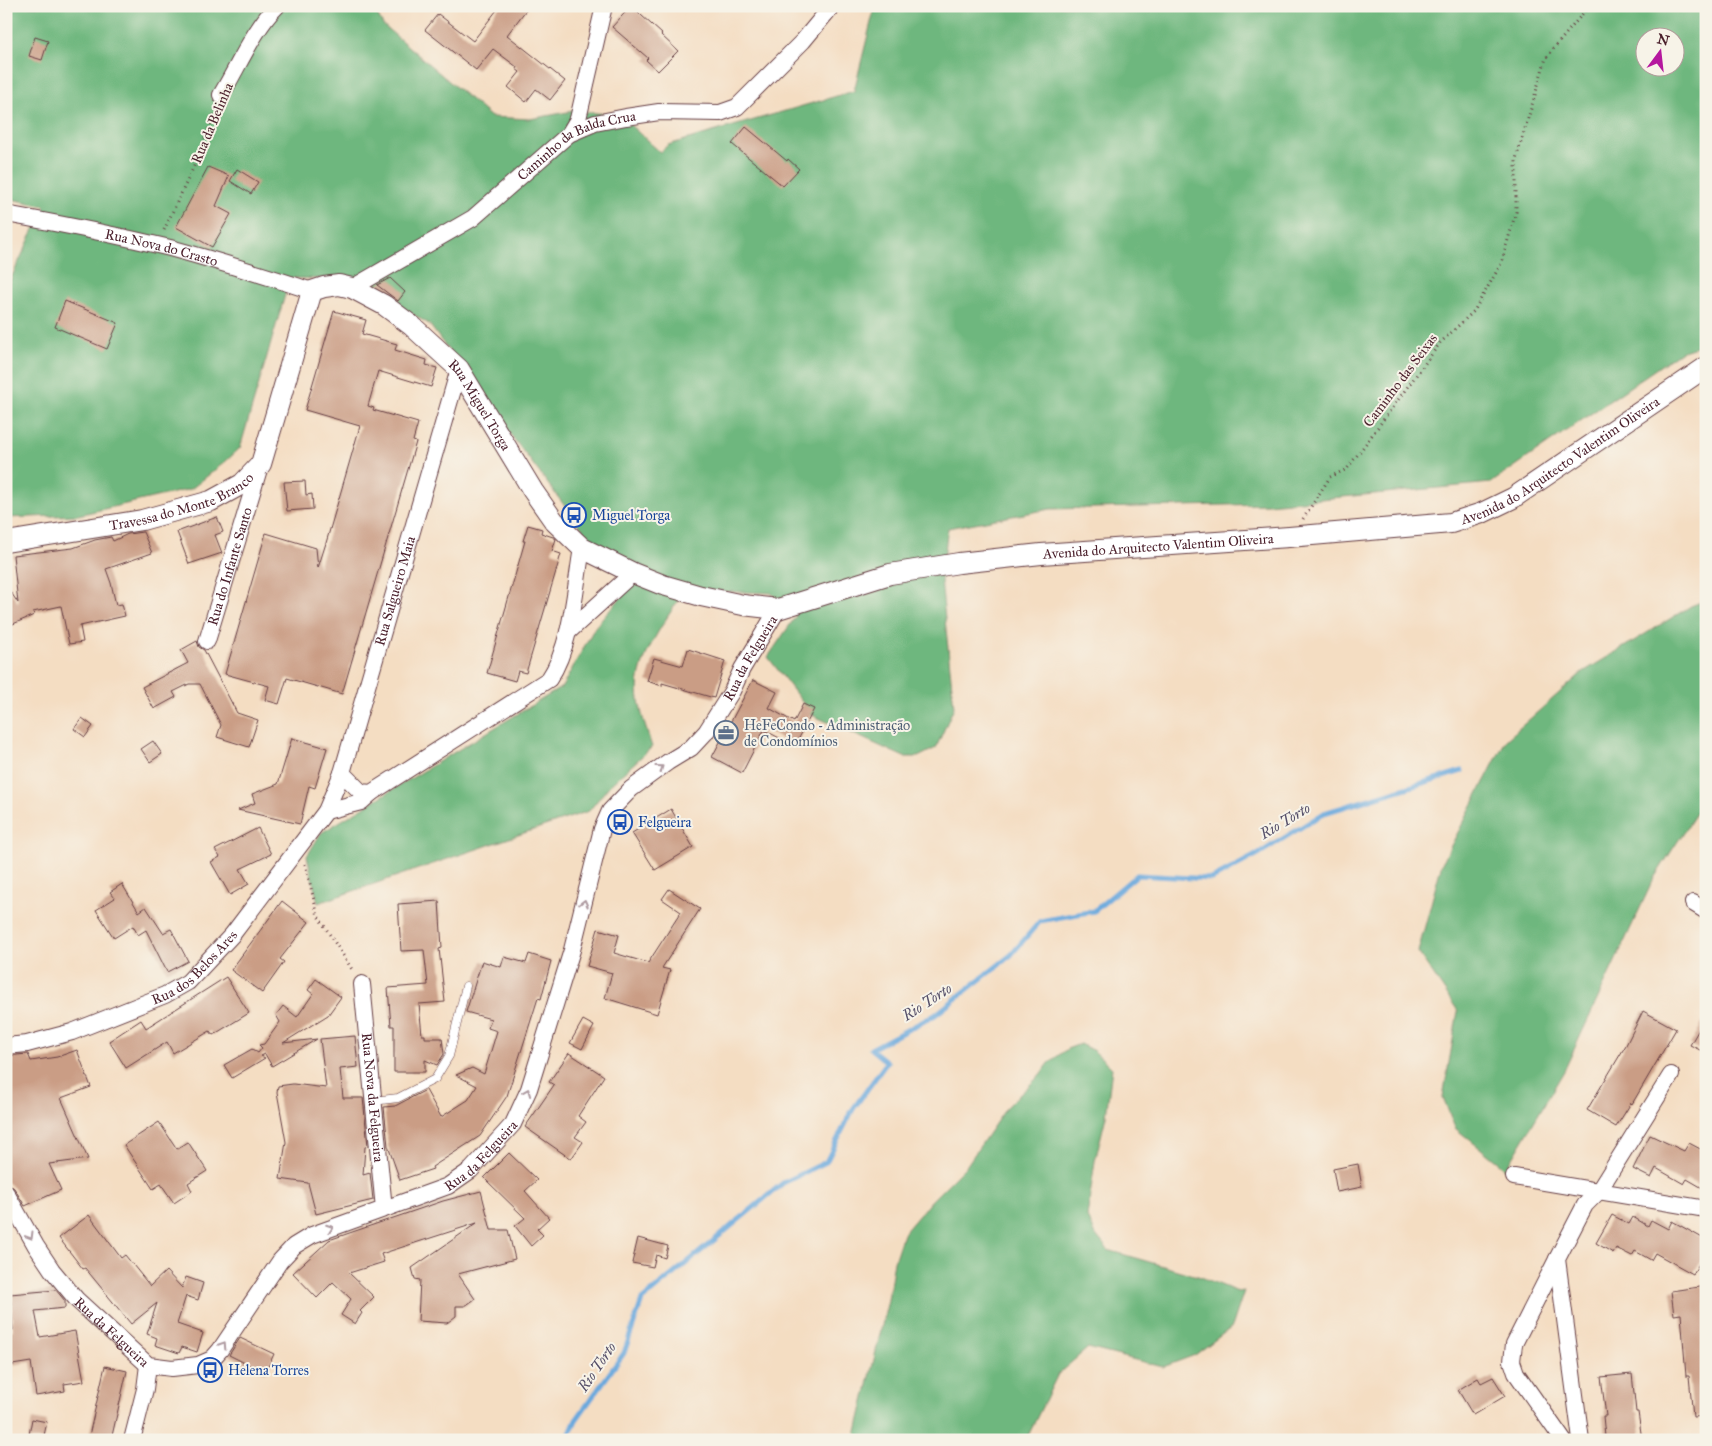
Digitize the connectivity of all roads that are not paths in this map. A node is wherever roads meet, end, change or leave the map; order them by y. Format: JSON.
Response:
{"nodes":[{"id":1,"x":277,"y":6,"type":"edge"},
{"id":2,"x":604,"y":6,"type":"edge"},
{"id":3,"x":832,"y":6,"type":"edge"},
{"id":4,"x":221,"y":95,"type":"road end"},
{"id":5,"x":569,"y":134,"type":"junction"},
{"id":6,"x":6,"y":214,"type":"edge"},
{"id":7,"x":352,"y":288,"type":"junction"},
{"id":8,"x":312,"y":292,"type":"junction"},
{"id":9,"x":1706,"y":367,"type":"edge"},
{"id":10,"x":459,"y":369,"type":"junction"},
{"id":11,"x":261,"y":464,"type":"junction"},
{"id":12,"x":6,"y":542,"type":"edge"},
{"id":13,"x":582,"y":548,"type":"junction"},
{"id":14,"x":633,"y":573,"type":"junction"},
{"id":15,"x":778,"y":608,"type":"junction"},
{"id":16,"x":568,"y":632,"type":"junction"},
{"id":17,"x":206,"y":641,"type":"dead end"},
{"id":18,"x":342,"y":773,"type":"junction"},
{"id":19,"x":371,"y":793,"type":"junction"},
{"id":20,"x":326,"y":811,"type":"junction"},
{"id":21,"x":362,"y":984,"type":"road end"},
{"id":22,"x":466,"y":986,"type":"dead end"},
{"id":23,"x":6,"y":1046,"type":"edge"},
{"id":24,"x":1671,"y":1075,"type":"dead end"},
{"id":25,"x":373,"y":1101,"type":"junction"},
{"id":26,"x":1514,"y":1177,"type":"dead end"},
{"id":27,"x":1598,"y":1192,"type":"junction"},
{"id":28,"x":6,"y":1193,"type":"edge"},
{"id":29,"x":384,"y":1209,"type":"junction"},
{"id":30,"x":1706,"y":1209,"type":"edge"},
{"id":31,"x":1557,"y":1259,"type":"junction"},
{"id":32,"x":148,"y":1365,"type":"junction"},
{"id":33,"x":132,"y":1440,"type":"edge"},
{"id":34,"x":1563,"y":1440,"type":"edge"},
{"id":35,"x":1580,"y":1440,"type":"edge"}],
"edges":[{"from":1,"to":4,"type":"street","name":"Rua da Belinha"},
{"from":2,"to":5,"type":"street"},
{"from":3,"to":5,"type":"street","name":"Caminho da Balda Crua"},
{"from":5,"to":7,"type":"street","name":"Caminho da Balda Crua"},
{"from":6,"to":8,"type":"street","name":"Rua Nova do Crasto"},
{"from":7,"to":8,"type":"street"},
{"from":7,"to":10,"type":"street","name":"Rua Miguel Torga"},
{"from":8,"to":11,"type":"street","name":"Travessa do Monte Branco"},
{"from":9,"to":15,"type":"street","name":"Avenida do Arquitecto Valentim Oliveira"},
{"from":10,"to":13,"type":"street","name":"Rua Miguel Torga"},
{"from":10,"to":18,"type":"street","name":"Rua Salgueiro Maia"},
{"from":11,"to":12,"type":"street","name":"Travessa do Monte Branco"},
{"from":11,"to":17,"type":"street","name":"Rua do Infante Santo"},
{"from":13,"to":14,"type":"street","name":"Avenida do Arquitecto Valentim Oliveira"},
{"from":13,"to":16,"type":"street"},
{"from":14,"to":15,"type":"street","name":"Avenida do Arquitecto Valentim Oliveira"},
{"from":14,"to":16,"type":"street"},
{"from":29,"to":15,"type":"street","name":"Rua da Felgueira","one_way":true},
{"from":16,"to":19,"type":"street"},
{"from":18,"to":19,"type":"street"},
{"from":18,"to":20,"type":"street","name":"Rua Salgueiro Maia"},
{"from":19,"to":20,"type":"street"},
{"from":20,"to":23,"type":"street","name":"Rua dos Belos Ares"},
{"from":21,"to":25,"type":"street","name":"Rua Nova da Felgueira"},
{"from":22,"to":25,"type":"lane"},
{"from":24,"to":27,"type":"street"},
{"from":25,"to":29,"type":"street","name":"Rua Nova da Felgueira"},
{"from":26,"to":27,"type":"street"},
{"from":27,"to":30,"type":"street"},
{"from":27,"to":31,"type":"street"},
{"from":28,"to":32,"type":"street","name":"Rua da Felgueira","one_way":true},
{"from":32,"to":29,"type":"street","name":"Rua da Felgueira","one_way":true},
{"from":31,"to":34,"type":"street"},
{"from":31,"to":35,"type":"street"},
{"from":32,"to":33,"type":"street"}]}
